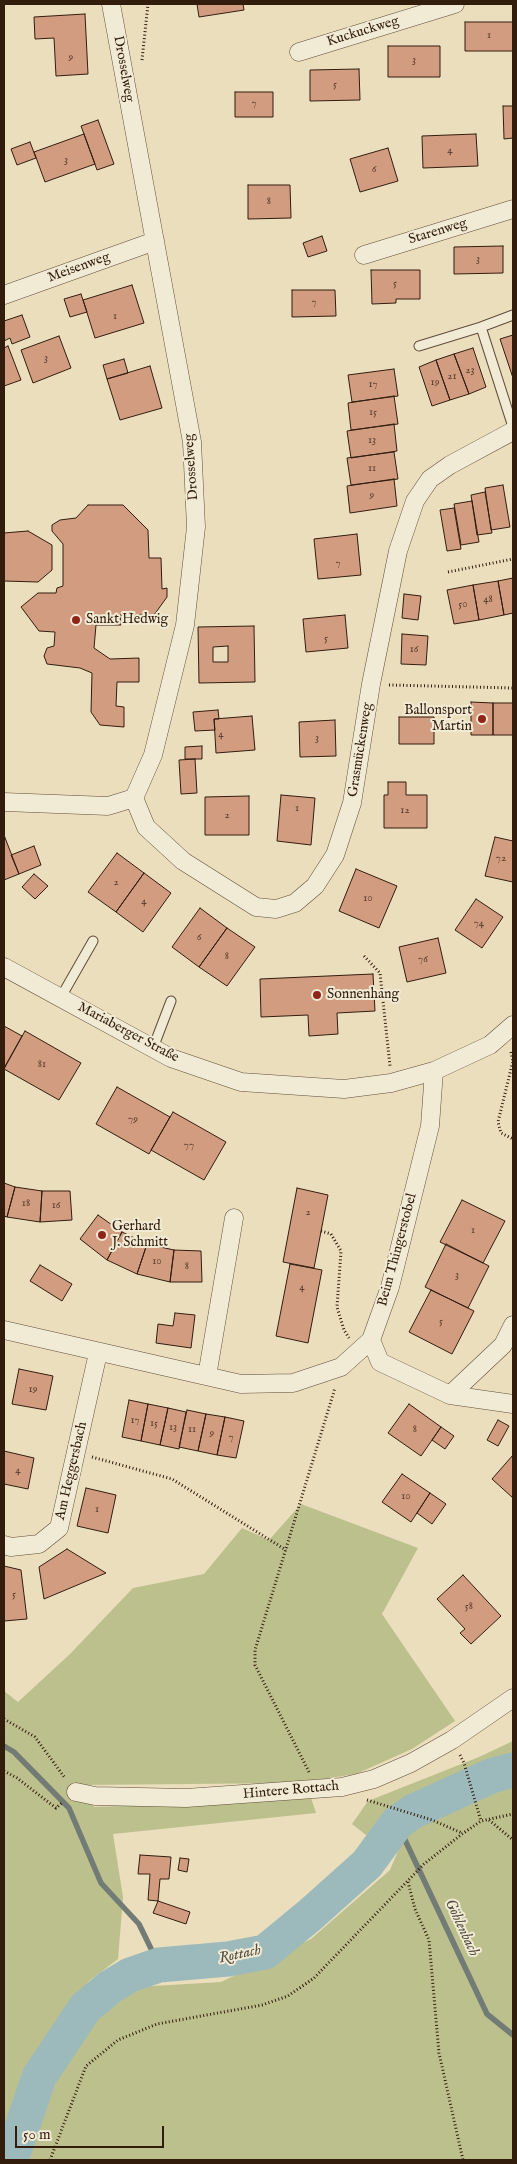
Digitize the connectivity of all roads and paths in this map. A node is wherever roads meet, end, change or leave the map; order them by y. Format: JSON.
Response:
{"nodes":[{"id":1,"x":111,"y":4,"type":"edge"},
{"id":2,"x":455,"y":4,"type":"edge"},
{"id":3,"x":300,"y":52,"type":"dead end"},
{"id":4,"x":513,"y":209,"type":"edge"},
{"id":5,"x":154,"y":241,"type":"junction"},
{"id":6,"x":364,"y":255,"type":"dead end"},
{"id":7,"x":4,"y":295,"type":"edge"},
{"id":8,"x":513,"y":315,"type":"edge"},
{"id":9,"x":481,"y":327,"type":"junction"},
{"id":10,"x":419,"y":346,"type":"dead end"},
{"id":11,"x":513,"y":427,"type":"edge"},
{"id":12,"x":513,"y":430,"type":"edge"},
{"id":13,"x":513,"y":559,"type":"edge"},
{"id":14,"x":448,"y":572,"type":"dead end"},
{"id":15,"x":371,"y":684,"type":"junction"},
{"id":16,"x":513,"y":688,"type":"edge"},
{"id":17,"x":134,"y":798,"type":"junction"},
{"id":18,"x":4,"y":802,"type":"edge"},
{"id":19,"x":93,"y":941,"type":"dead end"},
{"id":20,"x":364,"y":956,"type":"dead end"},
{"id":21,"x":4,"y":966,"type":"edge"},
{"id":22,"x":61,"y":997,"type":"junction"},
{"id":23,"x":171,"y":1001,"type":"dead end"},
{"id":24,"x":510,"y":1029,"type":"edge"},
{"id":25,"x":153,"y":1048,"type":"junction"},
{"id":26,"x":434,"y":1071,"type":"junction"},
{"id":27,"x":391,"y":1083,"type":"junction"},
{"id":28,"x":513,"y":1139,"type":"edge"},
{"id":29,"x":234,"y":1218,"type":"dead end"},
{"id":30,"x":321,"y":1231,"type":"dead end"},
{"id":31,"x":513,"y":1325,"type":"edge"},
{"id":32,"x":4,"y":1330,"type":"edge"},
{"id":33,"x":365,"y":1346,"type":"junction"},
{"id":34,"x":98,"y":1353,"type":"junction"},
{"id":35,"x":341,"y":1367,"type":"junction"},
{"id":36,"x":206,"y":1376,"type":"junction"},
{"id":37,"x":450,"y":1395,"type":"junction"},
{"id":38,"x":513,"y":1404,"type":"edge"},
{"id":39,"x":76,"y":1452,"type":"junction"},
{"id":40,"x":4,"y":1546,"type":"edge"},
{"id":41,"x":286,"y":1550,"type":"junction"},
{"id":42,"x":513,"y":1698,"type":"edge"},
{"id":43,"x":4,"y":1718,"type":"edge"},
{"id":44,"x":464,"y":1763,"type":"dead end"},
{"id":45,"x":4,"y":1771,"type":"edge"},
{"id":46,"x":318,"y":1790,"type":"junction"},
{"id":47,"x":76,"y":1792,"type":"joint"},
{"id":48,"x":368,"y":1801,"type":"dead end"},
{"id":49,"x":56,"y":1808,"type":"dead end"},
{"id":50,"x":513,"y":1814,"type":"edge"},
{"id":51,"x":488,"y":1820,"type":"junction"},
{"id":52,"x":481,"y":1821,"type":"junction"},
{"id":53,"x":462,"y":1834,"type":"junction"},
{"id":54,"x":513,"y":1840,"type":"edge"},
{"id":55,"x":408,"y":1881,"type":"junction"},
{"id":56,"x":50,"y":2160,"type":"edge"},
{"id":57,"x":462,"y":2160,"type":"edge"}],
"edges":[{"from":1,"to":5,"type":"street","name":"Drosselweg"},
{"from":2,"to":3,"type":"street","name":"Kuckuckweg"},
{"from":4,"to":6,"type":"street","name":"Starenweg"},
{"from":5,"to":7,"type":"street","name":"Meisenweg"},
{"from":5,"to":17,"type":"street","name":"Drosselweg"},
{"from":8,"to":9,"type":"lane"},
{"from":9,"to":10,"type":"lane"},
{"from":9,"to":11,"type":"lane"},
{"from":12,"to":15,"type":"street","name":"Grasmückenweg"},
{"from":13,"to":14,"type":"path"},
{"from":15,"to":16,"type":"path"},
{"from":15,"to":17,"type":"street","name":"Grasmückenweg"},
{"from":17,"to":18,"type":"street"},
{"from":19,"to":22,"type":"lane"},
{"from":20,"to":27,"type":"path"},
{"from":21,"to":22,"type":"street","name":"Mariaberger Straße"},
{"from":22,"to":25,"type":"street","name":"Mariaberger Straße"},
{"from":23,"to":25,"type":"lane"},
{"from":24,"to":26,"type":"street","name":"Mariaberger Straße"},
{"from":24,"to":28,"type":"path"},
{"from":25,"to":27,"type":"street","name":"Mariaberger Straße"},
{"from":26,"to":27,"type":"street","name":"Mariaberger Straße"},
{"from":26,"to":33,"type":"street","name":"Beim Thingerstobel"},
{"from":29,"to":36,"type":"street"},
{"from":30,"to":33,"type":"path"},
{"from":31,"to":37,"type":"street"},
{"from":32,"to":34,"type":"street"},
{"from":33,"to":35,"type":"street"},
{"from":33,"to":37,"type":"street"},
{"from":34,"to":36,"type":"street"},
{"from":34,"to":39,"type":"street","name":"Am Heggersbach"},
{"from":35,"to":36,"type":"street"},
{"from":35,"to":41,"type":"path"},
{"from":37,"to":38,"type":"street"},
{"from":39,"to":40,"type":"street","name":"Am Heggersbach"},
{"from":39,"to":41,"type":"path"},
{"from":41,"to":46,"type":"path"},
{"from":42,"to":46,"type":"street","name":"Hintere Rottach"},
{"from":43,"to":47,"type":"path"},
{"from":44,"to":52,"type":"path"},
{"from":45,"to":49,"type":"path"},
{"from":46,"to":47,"type":"street","name":"Hintere Rottach"},
{"from":48,"to":53,"type":"path"},
{"from":50,"to":51,"type":"path"},
{"from":51,"to":52,"type":"path"},
{"from":51,"to":54,"type":"path"},
{"from":52,"to":53,"type":"path"},
{"from":53,"to":55,"type":"path"},
{"from":55,"to":56,"type":"path"},
{"from":55,"to":57,"type":"path"}]}
